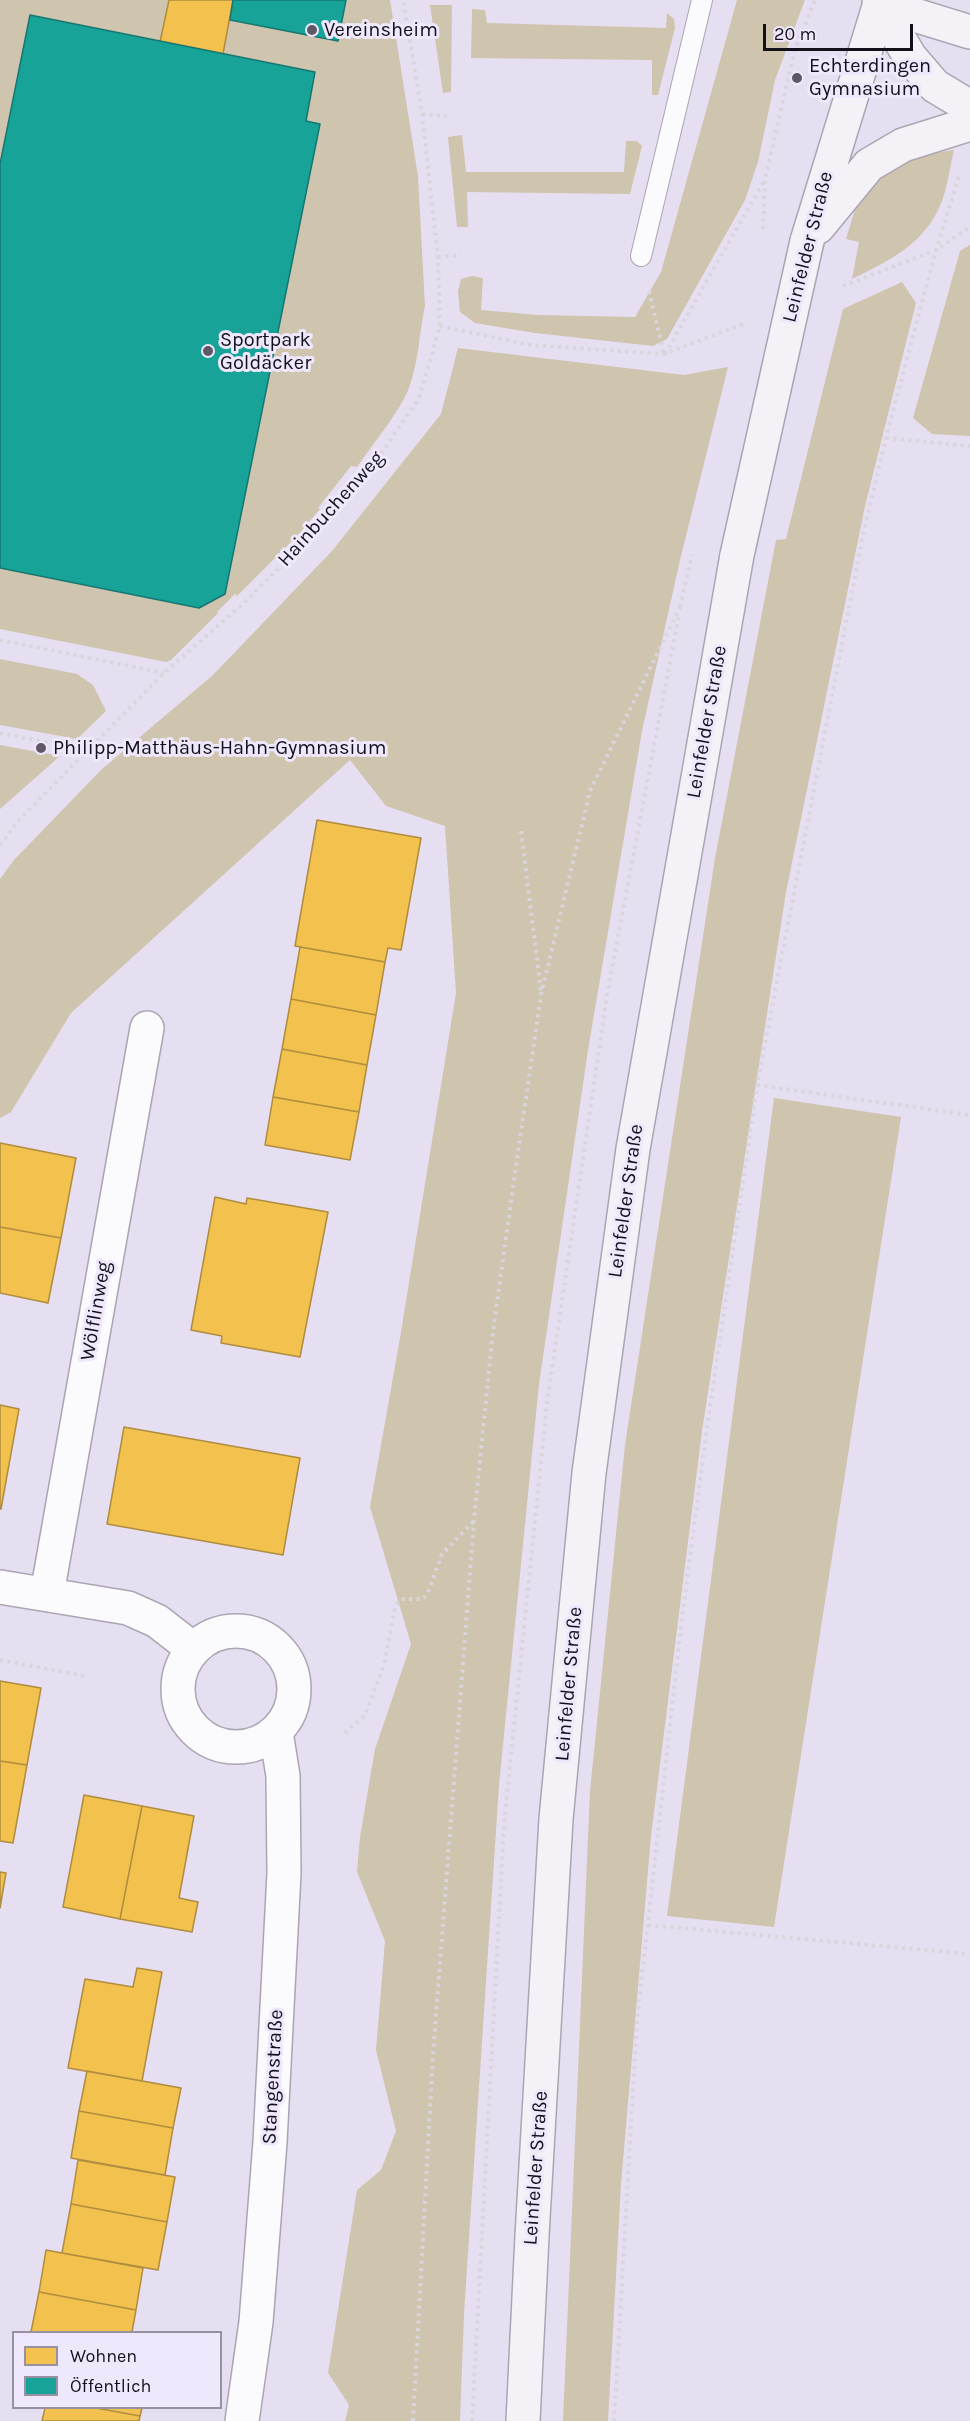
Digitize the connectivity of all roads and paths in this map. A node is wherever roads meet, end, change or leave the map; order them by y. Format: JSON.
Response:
{"nodes":[{"id":1,"x":403,"y":0,"type":"edge"},
{"id":2,"x":702,"y":0,"type":"edge"},
{"id":3,"x":815,"y":0,"type":"edge"},
{"id":4,"x":880,"y":2,"type":"edge"},
{"id":5,"x":970,"y":32,"type":"edge"},
{"id":6,"x":970,"y":107,"type":"edge"},
{"id":7,"x":422,"y":114,"type":"junction"},
{"id":8,"x":446,"y":116,"type":"dead end"},
{"id":9,"x":970,"y":124,"type":"edge"},
{"id":10,"x":962,"y":164,"type":"dead end"},
{"id":11,"x":765,"y":179,"type":"junction"},
{"id":12,"x":970,"y":227,"type":"edge"},
{"id":13,"x":763,"y":234,"type":"dead end"},
{"id":14,"x":809,"y":237,"type":"junction"},
{"id":15,"x":936,"y":250,"type":"junction"},
{"id":16,"x":461,"y":255,"type":"dead end"},
{"id":17,"x":641,"y":256,"type":"joint"},
{"id":18,"x":438,"y":257,"type":"junction"},
{"id":19,"x":440,"y":326,"type":"junction"},
{"id":20,"x":664,"y":354,"type":"junction"},
{"id":21,"x":886,"y":438,"type":"junction"},
{"id":22,"x":970,"y":446,"type":"edge"},
{"id":23,"x":680,"y":607,"type":"dead end"},
{"id":24,"x":0,"y":640,"type":"edge"},
{"id":25,"x":164,"y":673,"type":"junction"},
{"id":26,"x":0,"y":733,"type":"edge"},
{"id":27,"x":90,"y":751,"type":"junction"},
{"id":28,"x":521,"y":831,"type":"dead end"},
{"id":29,"x":0,"y":845,"type":"edge"},
{"id":30,"x":541,"y":995,"type":"junction"},
{"id":31,"x":147,"y":1028,"type":"dead end"},
{"id":32,"x":758,"y":1085,"type":"junction"},
{"id":33,"x":970,"y":1114,"type":"edge"},
{"id":34,"x":474,"y":1520,"type":"junction"},
{"id":35,"x":0,"y":1587,"type":"edge"},
{"id":36,"x":47,"y":1594,"type":"junction"},
{"id":37,"x":193,"y":1649,"type":"junction"},
{"id":38,"x":0,"y":1660,"type":"edge"},
{"id":39,"x":85,"y":1676,"type":"dead end"},
{"id":40,"x":276,"y":1732,"type":"junction"},
{"id":41,"x":345,"y":1733,"type":"dead end"},
{"id":42,"x":648,"y":1925,"type":"junction"},
{"id":43,"x":970,"y":1954,"type":"edge"},
{"id":44,"x":242,"y":2421,"type":"edge"},
{"id":45,"x":413,"y":2421,"type":"edge"},
{"id":46,"x":524,"y":2421,"type":"edge"},
{"id":47,"x":614,"y":2421,"type":"edge"}],
"edges":[{"from":1,"to":7,"type":"path","name":"Hainbuchenweg"},
{"from":2,"to":17,"type":"lane"},
{"from":3,"to":11,"type":"path"},
{"from":4,"to":5,"type":"main road"},
{"from":4,"to":6,"type":"main road"},
{"from":4,"to":14,"type":"main road","name":"Leinfelder Straße"},
{"from":7,"to":8,"type":"path"},
{"from":7,"to":18,"type":"path","name":"Hainbuchenweg"},
{"from":9,"to":14,"type":"main road"},
{"from":10,"to":15,"type":"path"},
{"from":11,"to":13,"type":"path"},
{"from":11,"to":20,"type":"path"},
{"from":12,"to":15,"type":"path"},
{"from":14,"to":46,"type":"main road","name":"Leinfelder Straße","bridge":true},
{"from":15,"to":21,"type":"path"},
{"from":16,"to":18,"type":"path"},
{"from":17,"to":20,"type":"path"},
{"from":18,"to":19,"type":"path","name":"Hainbuchenweg"},
{"from":19,"to":20,"type":"path"},
{"from":19,"to":25,"type":"path","name":"Hainbuchenweg"},
{"from":21,"to":22,"type":"path"},
{"from":21,"to":32,"type":"path"},
{"from":23,"to":30,"type":"path"},
{"from":24,"to":25,"type":"path"},
{"from":25,"to":27,"type":"path","name":"Hainbuchenweg"},
{"from":26,"to":27,"type":"path"},
{"from":27,"to":29,"type":"path","name":"Hainbuchenweg"},
{"from":28,"to":30,"type":"path"},
{"from":30,"to":34,"type":"path"},
{"from":31,"to":36,"type":"street","name":"Wölflinweg"},
{"from":32,"to":33,"type":"path"},
{"from":32,"to":42,"type":"path"},
{"from":34,"to":41,"type":"path"},
{"from":34,"to":45,"type":"path"},
{"from":35,"to":36,"type":"street"},
{"from":36,"to":37,"type":"street"},
{"from":37,"to":40,"type":"street"},
{"from":37,"to":40,"type":"street"},
{"from":38,"to":39,"type":"path"},
{"from":40,"to":44,"type":"street","name":"Stangenstraße"},
{"from":42,"to":43,"type":"path"},
{"from":42,"to":47,"type":"path"}]}
